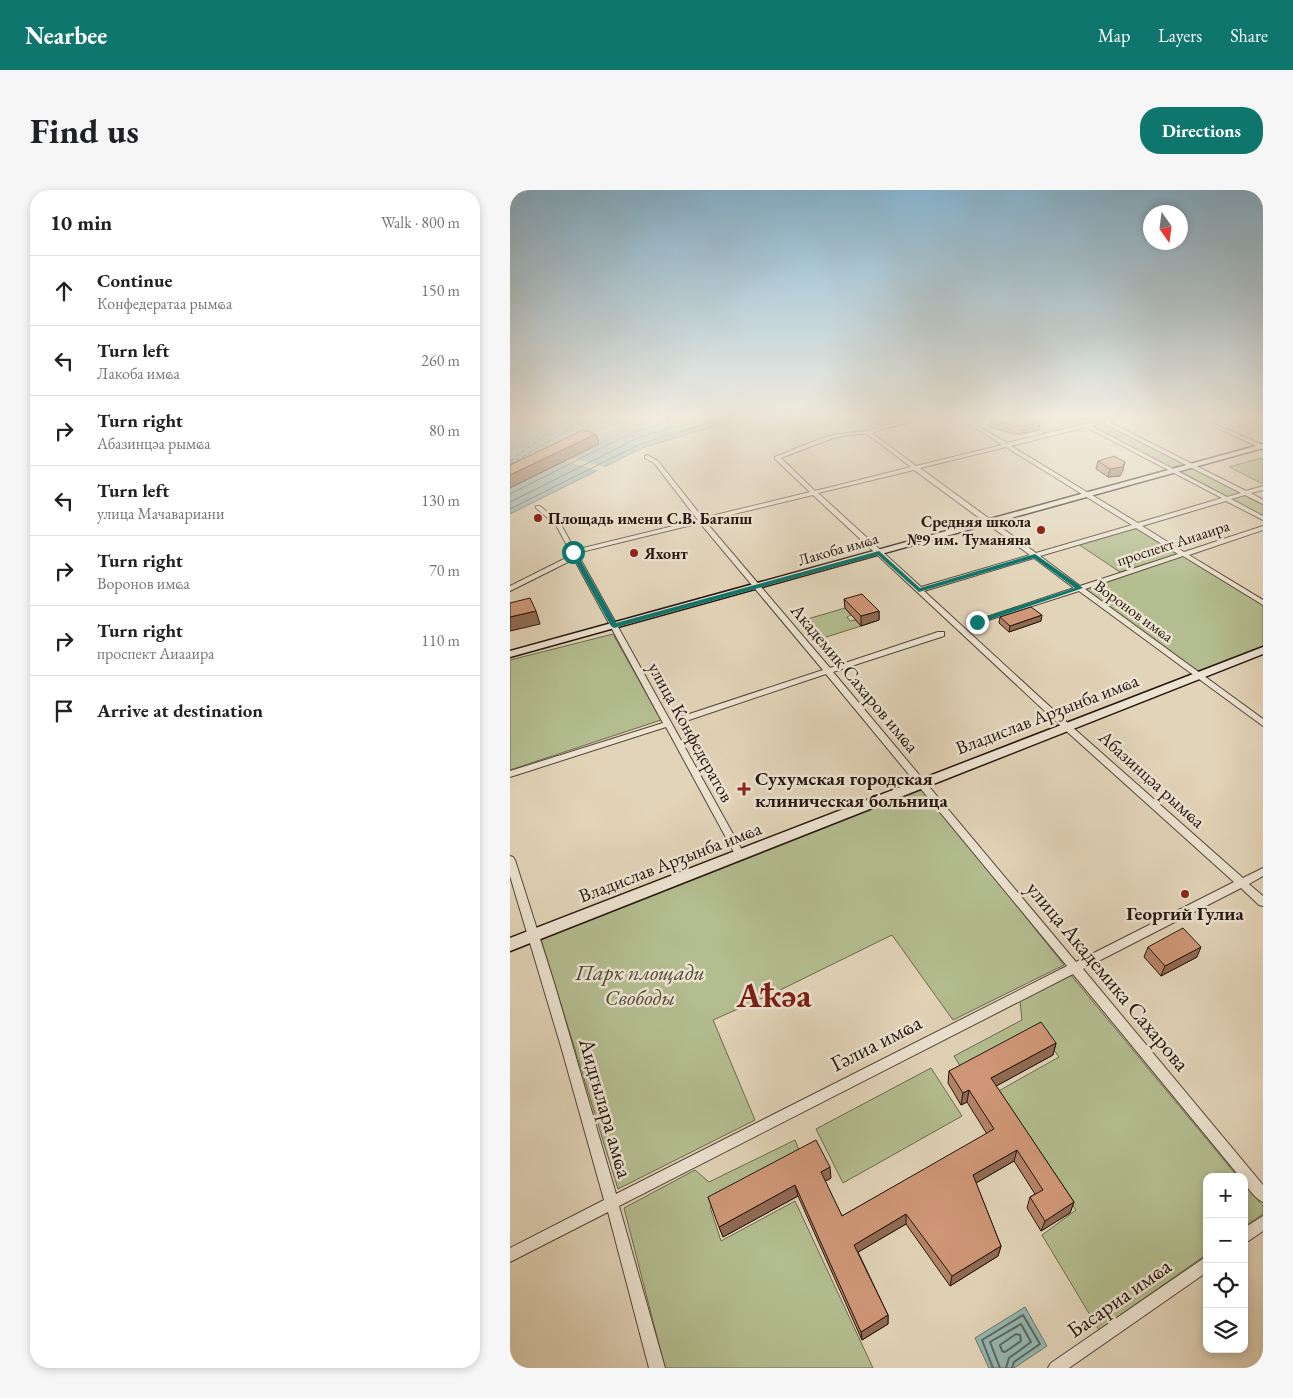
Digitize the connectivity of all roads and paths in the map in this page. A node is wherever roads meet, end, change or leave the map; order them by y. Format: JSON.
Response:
{"nodes":[{"id":1,"x":665,"y":474,"type":"edge"},
{"id":2,"x":794,"y":474,"type":"edge"},
{"id":3,"x":887,"y":474,"type":"edge"},
{"id":4,"x":924,"y":474,"type":"edge"},
{"id":5,"x":1055,"y":474,"type":"edge"},
{"id":6,"x":1162,"y":474,"type":"edge"},
{"id":7,"x":1179,"y":474,"type":"edge"},
{"id":8,"x":1209,"y":474,"type":"edge"},
{"id":9,"x":1263,"y":488,"type":"edge"},
{"id":10,"x":813,"y":492,"type":"junction"},
{"id":11,"x":1246,"y":493,"type":"junction"},
{"id":12,"x":1088,"y":494,"type":"junction"},
{"id":13,"x":1227,"y":499,"type":"junction"},
{"id":14,"x":1263,"y":502,"type":"edge"},
{"id":15,"x":538,"y":507,"type":"dead end"},
{"id":16,"x":1263,"y":518,"type":"edge"},
{"id":17,"x":700,"y":520,"type":"junction"},
{"id":18,"x":989,"y":522,"type":"junction"},
{"id":19,"x":1138,"y":526,"type":"junction"},
{"id":20,"x":1263,"y":528,"type":"edge"},
{"id":21,"x":879,"y":552,"type":"junction"},
{"id":22,"x":574,"y":554,"type":"junction"},
{"id":23,"x":1184,"y":554,"type":"junction"},
{"id":24,"x":1035,"y":556,"type":"junction"},
{"id":25,"x":757,"y":587,"type":"junction"},
{"id":26,"x":1080,"y":588,"type":"junction"},
{"id":27,"x":510,"y":589,"type":"edge"},
{"id":28,"x":919,"y":590,"type":"junction"},
{"id":29,"x":1263,"y":603,"type":"edge"},
{"id":30,"x":977,"y":622,"type":"dead end"},
{"id":31,"x":614,"y":626,"type":"junction"},
{"id":32,"x":941,"y":634,"type":"dead end"},
{"id":33,"x":1263,"y":650,"type":"edge"},
{"id":34,"x":510,"y":654,"type":"edge"},
{"id":35,"x":828,"y":671,"type":"junction"},
{"id":36,"x":1198,"y":675,"type":"junction"},
{"id":37,"x":680,"y":720,"type":"dead end"},
{"id":38,"x":1263,"y":723,"type":"edge"},
{"id":39,"x":668,"y":724,"type":"junction"},
{"id":40,"x":1067,"y":726,"type":"junction"},
{"id":41,"x":510,"y":774,"type":"edge"},
{"id":42,"x":922,"y":783,"type":"junction"},
{"id":43,"x":740,"y":855,"type":"junction"},
{"id":44,"x":510,"y":860,"type":"edge"},
{"id":45,"x":1263,"y":872,"type":"edge"},
{"id":46,"x":1242,"y":882,"type":"junction"},
{"id":47,"x":1263,"y":902,"type":"edge"},
{"id":48,"x":534,"y":935,"type":"junction"},
{"id":49,"x":510,"y":945,"type":"edge"},
{"id":50,"x":1075,"y":967,"type":"junction"},
{"id":51,"x":1263,"y":1195,"type":"edge"},
{"id":52,"x":612,"y":1202,"type":"junction"},
{"id":53,"x":1263,"y":1223,"type":"edge"},
{"id":54,"x":1248,"y":1234,"type":"edge"},
{"id":55,"x":510,"y":1255,"type":"edge"},
{"id":56,"x":1203,"y":1266,"type":"edge"},
{"id":57,"x":657,"y":1368,"type":"edge"},
{"id":58,"x":1056,"y":1368,"type":"edge"}],
"edges":[{"from":1,"to":17,"type":"street","name":"Академик Сахаров имҩа"},
{"from":2,"to":10,"type":"street","name":"Абазинцәа рымҩа"},
{"from":3,"to":10,"type":"street"},
{"from":4,"to":18,"type":"street","name":"Воронов имҩа"},
{"from":5,"to":12,"type":"street"},
{"from":6,"to":12,"type":"main road","name":"Лакоба имҩа"},
{"from":7,"to":13,"type":"street"},
{"from":8,"to":11,"type":"street"},
{"from":9,"to":11,"type":"street"},
{"from":10,"to":17,"type":"street"},
{"from":10,"to":21,"type":"street","name":"Абазинцәа рымҩа"},
{"from":11,"to":13,"type":"street"},
{"from":11,"to":14,"type":"street"},
{"from":12,"to":18,"type":"main road","name":"Лакоба имҩа"},
{"from":12,"to":19,"type":"street"},
{"from":13,"to":16,"type":"street"},
{"from":13,"to":19,"type":"street"},
{"from":15,"to":22,"type":"street"},
{"from":17,"to":22,"type":"street"},
{"from":17,"to":25,"type":"street","name":"Академик Сахаров имҩа"},
{"from":18,"to":21,"type":"main road","name":"Лакоба имҩа"},
{"from":18,"to":24,"type":"street","name":"Воронов имҩа"},
{"from":19,"to":23,"type":"street"},
{"from":19,"to":24,"type":"street"},
{"from":20,"to":23,"type":"street","name":"проспект Аиааира"},
{"from":21,"to":25,"type":"main road","name":"Лакоба имҩа"},
{"from":21,"to":28,"type":"street","name":"Абазинцәа рымҩа"},
{"from":22,"to":27,"type":"street"},
{"from":22,"to":31,"type":"street"},
{"from":23,"to":26,"type":"street","name":"проспект Аиааира"},
{"from":23,"to":29,"type":"street"},
{"from":24,"to":26,"type":"street","name":"Воронов имҩа"},
{"from":24,"to":28,"type":"street"},
{"from":25,"to":31,"type":"main road","name":"Лакоба имҩа"},
{"from":25,"to":35,"type":"street","name":"Академик Сахаров имҩа"},
{"from":26,"to":30,"type":"street","name":"проспект Аиааира"},
{"from":26,"to":36,"type":"street","name":"Воронов имҩа"},
{"from":28,"to":40,"type":"street","name":"Абазинцәа рымҩа"},
{"from":31,"to":34,"type":"main road","name":"Лакоба имҩа"},
{"from":31,"to":39,"type":"street","name":"улица Конфедератов"},
{"from":32,"to":35,"type":"street"},
{"from":33,"to":36,"type":"main road","name":"Владислав Арӡынба имҩа"},
{"from":35,"to":37,"type":"street"},
{"from":35,"to":42,"type":"street","name":"Академик Сахаров имҩа"},
{"from":36,"to":38,"type":"street","name":"Воронов имҩа"},
{"from":36,"to":40,"type":"main road","name":"Владислав Арӡынба имҩа"},
{"from":39,"to":41,"type":"street"},
{"from":39,"to":43,"type":"street","name":"улица Конфедератов"},
{"from":40,"to":42,"type":"main road","name":"Владислав Арӡынба имҩа"},
{"from":40,"to":46,"type":"street","name":"Абазинцәа рымҩа"},
{"from":42,"to":43,"type":"main road","name":"Владислав Арӡынба имҩа"},
{"from":42,"to":50,"type":"street","name":"улица Академика Сахарова"},
{"from":43,"to":48,"type":"main road","name":"Владислав Арӡынба имҩа"},
{"from":44,"to":48,"type":"street","name":"Аидгылара амҩа"},
{"from":45,"to":46,"type":"street","name":"Гәлиа имҩа"},
{"from":46,"to":47,"type":"street","name":"Абазинцәа рымҩа"},
{"from":46,"to":50,"type":"street","name":"Гәлиа имҩа"},
{"from":48,"to":49,"type":"main road","name":"Владислав Арӡынба имҩа"},
{"from":48,"to":52,"type":"street","name":"Аидгылара амҩа"},
{"from":50,"to":51,"type":"street","name":"улица Академика Сахарова"},
{"from":50,"to":52,"type":"street","name":"Гәлиа имҩа"},
{"from":52,"to":55,"type":"street","name":"Гәлиа имҩа"},
{"from":52,"to":57,"type":"street","name":"Аидгылара амҩа"},
{"from":53,"to":54,"type":"street"},
{"from":56,"to":58,"type":"street","name":"Басариа имҩа"}]}
